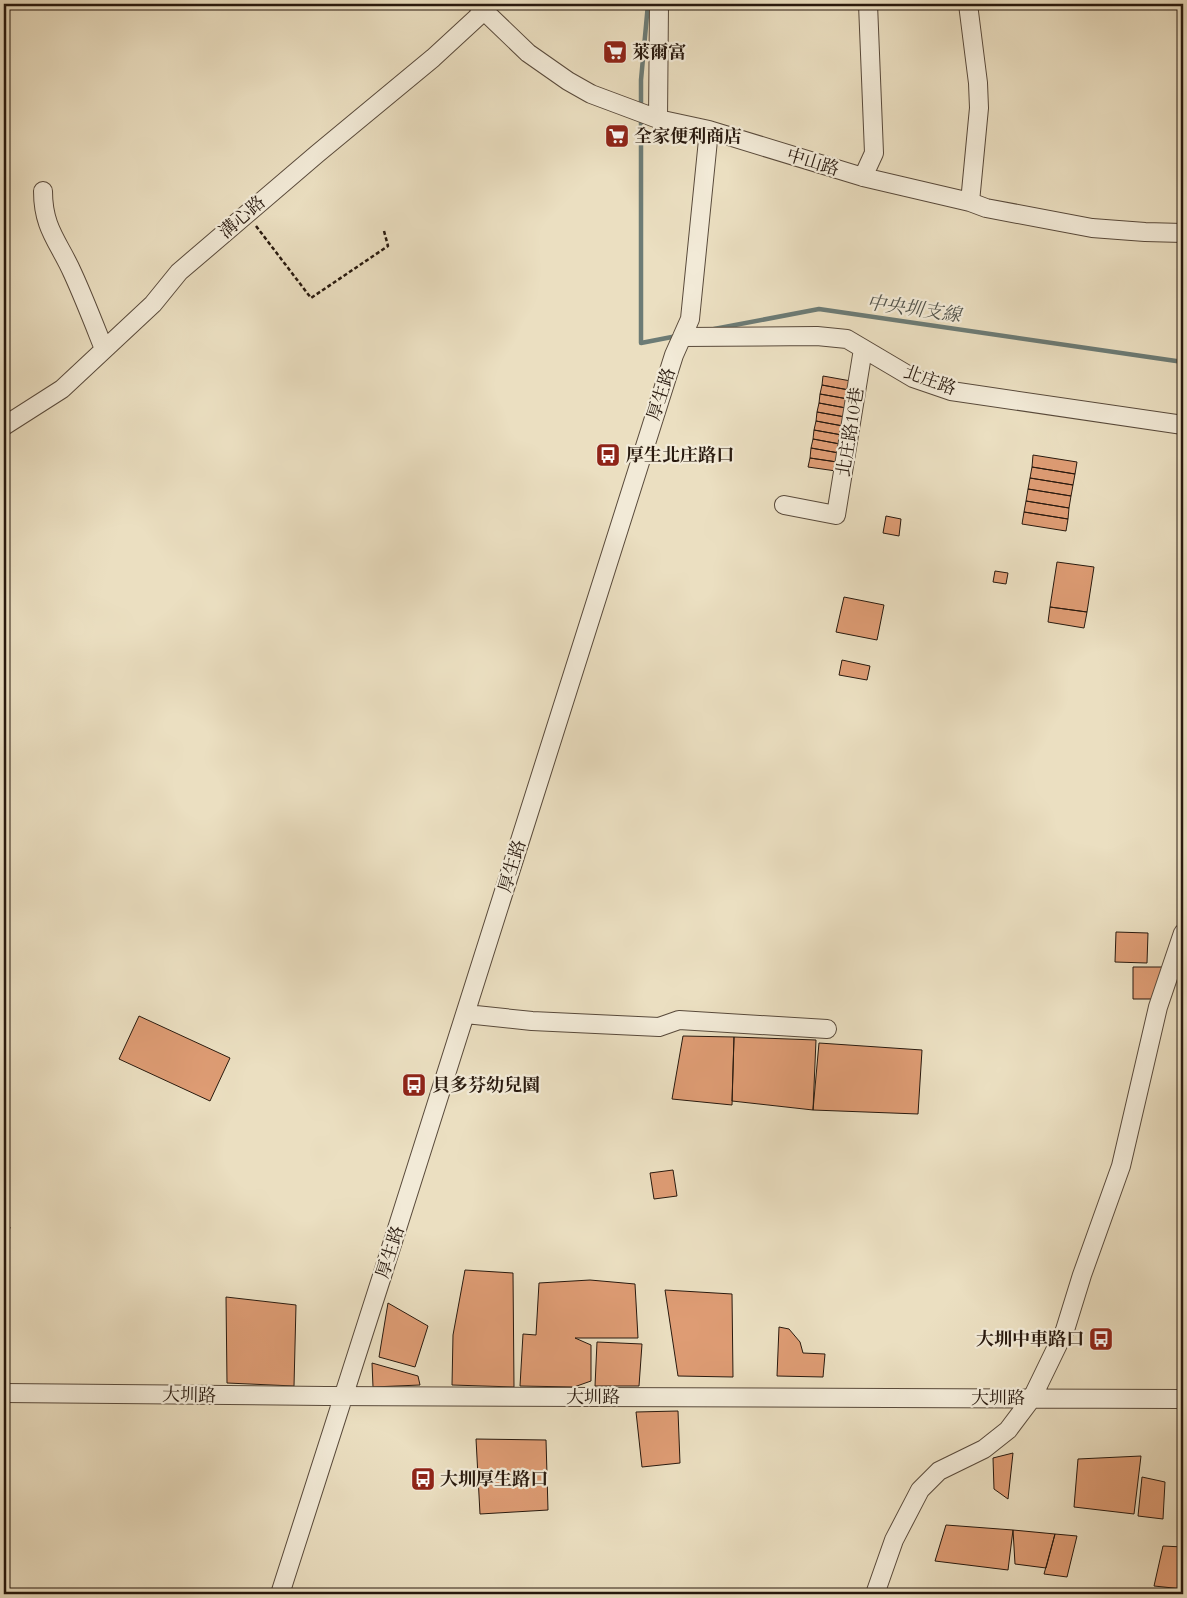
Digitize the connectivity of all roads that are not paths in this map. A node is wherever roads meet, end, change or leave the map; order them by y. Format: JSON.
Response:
{"nodes":[{"id":1,"x":659,"y":4,"type":"edge"},
{"id":2,"x":868,"y":4,"type":"edge"},
{"id":3,"x":968,"y":4,"type":"edge"},
{"id":4,"x":480,"y":7,"type":"edge"},
{"id":5,"x":656,"y":118,"type":"junction"},
{"id":6,"x":709,"y":130,"type":"junction"},
{"id":7,"x":863,"y":177,"type":"junction"},
{"id":8,"x":43,"y":191,"type":"dead end"},
{"id":9,"x":970,"y":202,"type":"junction"},
{"id":10,"x":1183,"y":233,"type":"edge"},
{"id":11,"x":682,"y":337,"type":"junction"},
{"id":12,"x":104,"y":349,"type":"junction"},
{"id":13,"x":863,"y":349,"type":"junction"},
{"id":14,"x":1183,"y":425,"type":"edge"},
{"id":15,"x":4,"y":426,"type":"edge"},
{"id":16,"x":784,"y":505,"type":"dead end"},
{"id":17,"x":1183,"y":933,"type":"edge"},
{"id":18,"x":466,"y":1014,"type":"junction"},
{"id":19,"x":827,"y":1029,"type":"dead end"},
{"id":20,"x":4,"y":1393,"type":"edge"},
{"id":21,"x":344,"y":1396,"type":"junction"},
{"id":22,"x":1032,"y":1398,"type":"junction"},
{"id":23,"x":1183,"y":1399,"type":"edge"},
{"id":24,"x":280,"y":1594,"type":"edge"},
{"id":25,"x":875,"y":1594,"type":"edge"}],
"edges":[{"from":1,"to":5,"type":"street"},
{"from":2,"to":7,"type":"street"},
{"from":3,"to":9,"type":"street"},
{"from":4,"to":5,"type":"street","name":"中山路"},
{"from":4,"to":12,"type":"street","name":"溝心路"},
{"from":5,"to":6,"type":"street","name":"中山路"},
{"from":6,"to":7,"type":"street","name":"中山路"},
{"from":6,"to":11,"type":"street","name":"厚生路"},
{"from":7,"to":9,"type":"street","name":"中山路"},
{"from":8,"to":12,"type":"street"},
{"from":9,"to":10,"type":"street","name":"中山路"},
{"from":11,"to":13,"type":"street","name":"北庄路"},
{"from":11,"to":18,"type":"street","name":"厚生路"},
{"from":12,"to":15,"type":"street","name":"溝心路"},
{"from":13,"to":14,"type":"street","name":"北庄路"},
{"from":13,"to":16,"type":"street","name":"北庄路10巷"},
{"from":17,"to":22,"type":"street"},
{"from":18,"to":19,"type":"street"},
{"from":18,"to":21,"type":"street","name":"厚生路"},
{"from":20,"to":21,"type":"street","name":"大圳路"},
{"from":21,"to":22,"type":"street","name":"大圳路"},
{"from":21,"to":24,"type":"street","name":"厚生路"},
{"from":22,"to":23,"type":"street","name":"大圳路"},
{"from":22,"to":25,"type":"street"}]}
